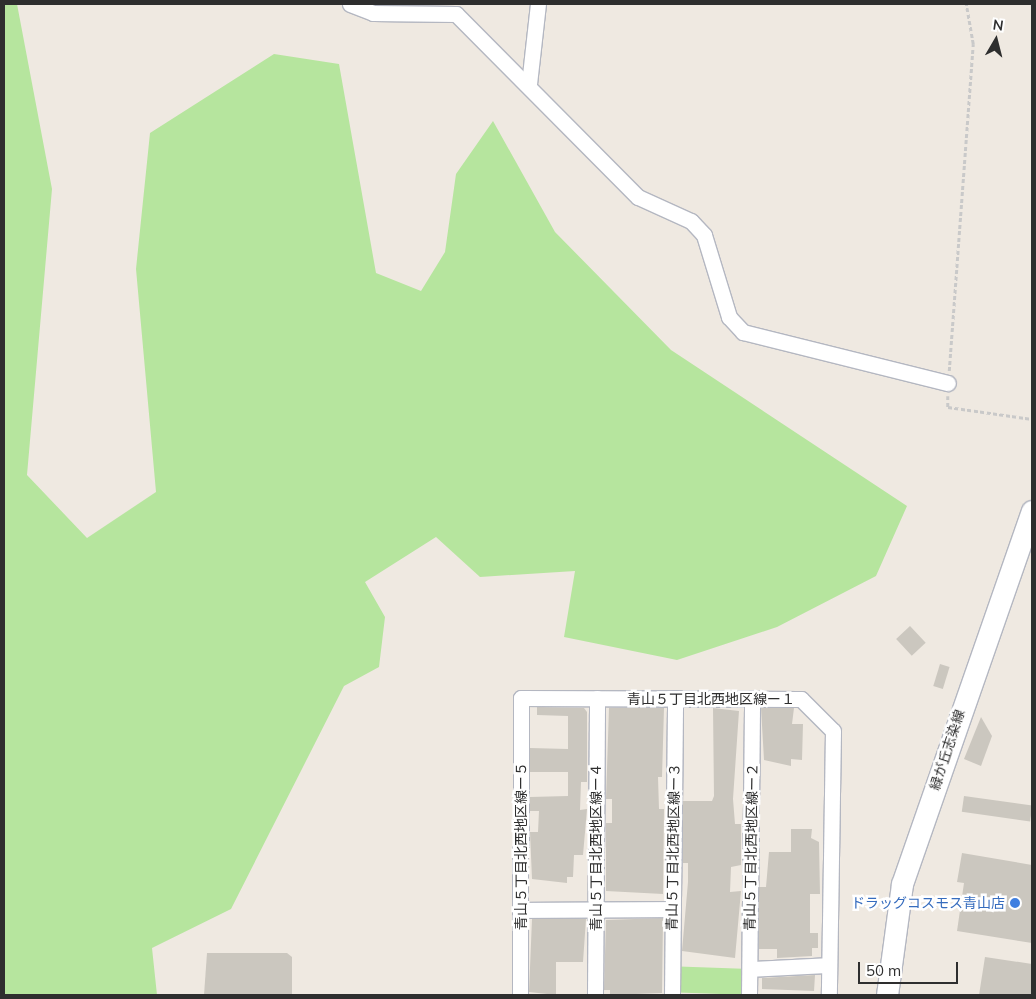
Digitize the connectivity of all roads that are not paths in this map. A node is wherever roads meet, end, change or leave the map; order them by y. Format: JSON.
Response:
{"nodes":[{"id":1,"x":350,"y":4,"type":"edge"},
{"id":2,"x":538,"y":4,"type":"edge"},
{"id":3,"x":529,"y":84,"type":"junction"},
{"id":4,"x":948,"y":383,"type":"road end"},
{"id":5,"x":1032,"y":511,"type":"edge"},
{"id":6,"x":521,"y":698,"type":"joint"},
{"id":7,"x":597,"y":698,"type":"junction"},
{"id":8,"x":674,"y":698,"type":"junction"},
{"id":9,"x":752,"y":698,"type":"junction"},
{"id":10,"x":672,"y":909,"type":"junction"},
{"id":11,"x":521,"y":910,"type":"junction"},
{"id":12,"x":596,"y":911,"type":"junction"},
{"id":13,"x":829,"y":965,"type":"junction"},
{"id":14,"x":750,"y":969,"type":"junction"},
{"id":15,"x":520,"y":995,"type":"edge"},
{"id":16,"x":595,"y":995,"type":"edge"},
{"id":17,"x":672,"y":995,"type":"edge"},
{"id":18,"x":749,"y":995,"type":"edge"},
{"id":19,"x":829,"y":995,"type":"edge"},
{"id":20,"x":887,"y":995,"type":"edge"}],
"edges":[{"from":1,"to":3,"type":"street"},
{"from":2,"to":3,"type":"street"},
{"from":3,"to":4,"type":"street"},
{"from":5,"to":20,"type":"street","name":"緑が丘志染線"},
{"from":6,"to":7,"type":"street","name":"青山５丁目北西地区線ー１"},
{"from":6,"to":11,"type":"street","name":"青山５丁目北西地区線ー５"},
{"from":7,"to":8,"type":"street","name":"青山５丁目北西地区線ー１"},
{"from":7,"to":12,"type":"street","name":"青山５丁目北西地区線ー４"},
{"from":8,"to":9,"type":"street","name":"青山５丁目北西地区線ー１"},
{"from":8,"to":10,"type":"street","name":"青山５丁目北西地区線ー３"},
{"from":9,"to":13,"type":"street","name":"青山５丁目北西地区線ー１"},
{"from":9,"to":14,"type":"street","name":"青山５丁目北西地区線ー２"},
{"from":10,"to":12,"type":"street"},
{"from":10,"to":17,"type":"street","name":"青山５丁目北西地区線ー３"},
{"from":11,"to":12,"type":"street"},
{"from":11,"to":15,"type":"street","name":"青山５丁目北西地区線ー５"},
{"from":12,"to":16,"type":"street","name":"青山５丁目北西地区線ー４"},
{"from":13,"to":14,"type":"street"},
{"from":13,"to":19,"type":"street","name":"青山５丁目北西地区線ー１"},
{"from":14,"to":18,"type":"street","name":"青山５丁目北西地区線ー２"}]}
